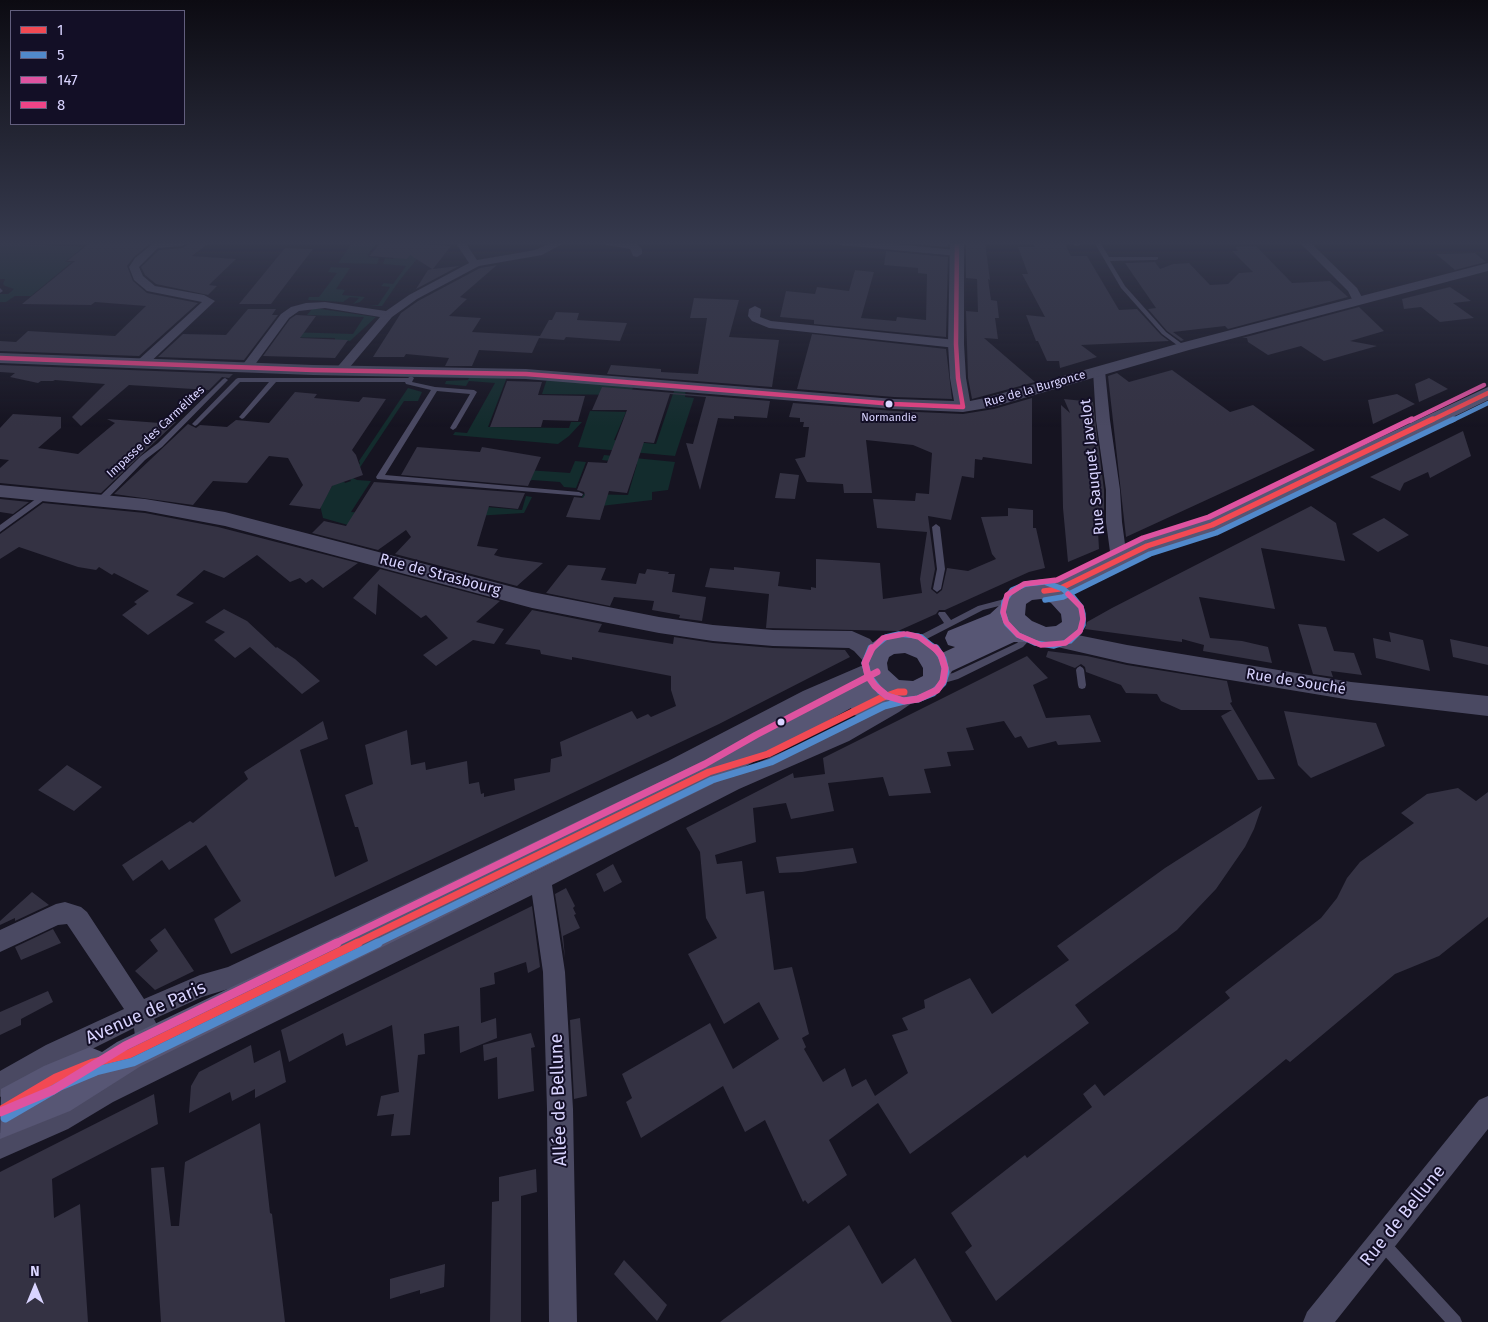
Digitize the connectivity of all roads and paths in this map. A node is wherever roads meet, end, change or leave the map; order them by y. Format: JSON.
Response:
{"nodes":[{"id":1,"x":206,"y":304,"type":"edge"},
{"id":2,"x":404,"y":304,"type":"edge"},
{"id":3,"x":956,"y":304,"type":"edge"},
{"id":4,"x":1137,"y":304,"type":"edge"},
{"id":5,"x":1348,"y":304,"type":"edge"},
{"id":6,"x":755,"y":309,"type":"dead end"},
{"id":7,"x":388,"y":315,"type":"junction"},
{"id":8,"x":956,"y":344,"type":"junction"},
{"id":9,"x":1183,"y":347,"type":"junction"},
{"id":10,"x":0,"y":358,"type":"edge"},
{"id":11,"x":141,"y":364,"type":"junction"},
{"id":12,"x":247,"y":367,"type":"junction"},
{"id":13,"x":340,"y":371,"type":"junction"},
{"id":14,"x":1099,"y":371,"type":"junction"},
{"id":15,"x":412,"y":376,"type":"junction"},
{"id":16,"x":225,"y":380,"type":"dead end"},
{"id":17,"x":274,"y":380,"type":"junction"},
{"id":18,"x":436,"y":389,"type":"junction"},
{"id":19,"x":1488,"y":393,"type":"edge"},
{"id":20,"x":963,"y":408,"type":"junction"},
{"id":21,"x":242,"y":417,"type":"dead end"},
{"id":22,"x":195,"y":424,"type":"dead end"},
{"id":23,"x":453,"y":428,"type":"dead end"},
{"id":24,"x":0,"y":491,"type":"edge"},
{"id":25,"x":579,"y":494,"type":"dead end"},
{"id":26,"x":47,"y":495,"type":"junction"},
{"id":27,"x":102,"y":500,"type":"junction"},
{"id":28,"x":1212,"y":525,"type":"junction"},
{"id":29,"x":936,"y":527,"type":"dead end"},
{"id":30,"x":0,"y":529,"type":"edge"},
{"id":31,"x":1119,"y":559,"type":"junction"},
{"id":32,"x":937,"y":589,"type":"dead end"},
{"id":33,"x":1044,"y":592,"type":"junction"},
{"id":34,"x":1013,"y":604,"type":"junction"},
{"id":35,"x":942,"y":614,"type":"dead end"},
{"id":36,"x":948,"y":624,"type":"junction"},
{"id":37,"x":1075,"y":633,"type":"junction"},
{"id":38,"x":1040,"y":635,"type":"junction"},
{"id":39,"x":916,"y":646,"type":"junction"},
{"id":40,"x":1080,"y":670,"type":"dead end"},
{"id":41,"x":903,"y":678,"type":"junction"},
{"id":42,"x":1082,"y":684,"type":"dead end"},
{"id":43,"x":1488,"y":706,"type":"edge"},
{"id":44,"x":672,"y":779,"type":"junction"},
{"id":45,"x":715,"y":780,"type":"junction"},
{"id":46,"x":540,"y":880,"type":"junction"},
{"id":47,"x":455,"y":897,"type":"junction"},
{"id":48,"x":504,"y":898,"type":"junction"},
{"id":49,"x":0,"y":941,"type":"edge"},
{"id":50,"x":140,"y":1013,"type":"junction"},
{"id":51,"x":138,"y":1049,"type":"junction"},
{"id":52,"x":0,"y":1085,"type":"edge"},
{"id":53,"x":1488,"y":1109,"type":"edge"},
{"id":54,"x":0,"y":1111,"type":"edge"},
{"id":55,"x":0,"y":1121,"type":"edge"},
{"id":56,"x":0,"y":1146,"type":"edge"},
{"id":57,"x":1382,"y":1242,"type":"junction"},
{"id":58,"x":563,"y":1322,"type":"edge"},
{"id":59,"x":1317,"y":1322,"type":"edge"},
{"id":60,"x":1455,"y":1322,"type":"edge"}],
"edges":[{"from":1,"to":11,"type":"street"},
{"from":2,"to":7,"type":"street"},
{"from":3,"to":8,"type":"street"},
{"from":4,"to":9,"type":"lane"},
{"from":5,"to":9,"type":"street","name":"Rue de la Burgonce"},
{"from":6,"to":8,"type":"street"},
{"from":7,"to":12,"type":"street"},
{"from":7,"to":13,"type":"street"},
{"from":8,"to":20,"type":"street"},
{"from":9,"to":14,"type":"street","name":"Rue de la Burgonce"},
{"from":10,"to":11,"type":"street","name":"Rue de la Burgonce"},
{"from":11,"to":12,"type":"street","name":"Rue de la Burgonce"},
{"from":12,"to":13,"type":"street","name":"Rue de la Burgonce"},
{"from":13,"to":15,"type":"street","name":"Rue de la Burgonce"},
{"from":14,"to":20,"type":"street","name":"Rue de la Burgonce"},
{"from":14,"to":31,"type":"street","name":"Rue Sauquet Javelot"},
{"from":15,"to":17,"type":"lane"},
{"from":15,"to":18,"type":"lane"},
{"from":15,"to":20,"type":"street","name":"Rue de la Burgonce"},
{"from":16,"to":27,"type":"lane","name":"Impasse des Carmélites"},
{"from":17,"to":21,"type":"lane"},
{"from":17,"to":22,"type":"lane"},
{"from":18,"to":23,"type":"lane"},
{"from":18,"to":25,"type":"lane"},
{"from":19,"to":28,"type":"main road"},
{"from":24,"to":26,"type":"street","name":"Rue de Strasbourg"},
{"from":26,"to":27,"type":"street","name":"Rue de Strasbourg"},
{"from":26,"to":30,"type":"lane"},
{"from":27,"to":41,"type":"street","name":"Rue de Strasbourg"},
{"from":28,"to":31,"type":"main road"},
{"from":28,"to":37,"type":"main road"},
{"from":29,"to":32,"type":"lane"},
{"from":31,"to":33,"type":"main road"},
{"from":33,"to":34,"type":"main road"},
{"from":33,"to":37,"type":"main road"},
{"from":34,"to":36,"type":"lane"},
{"from":34,"to":38,"type":"main road"},
{"from":34,"to":39,"type":"main road"},
{"from":35,"to":36,"type":"lane"},
{"from":36,"to":39,"type":"lane"},
{"from":37,"to":38,"type":"main road","name":"Avenue de Paris"},
{"from":37,"to":43,"type":"street","name":"Rue de Souché"},
{"from":38,"to":41,"type":"main road","name":"Avenue de Paris"},
{"from":39,"to":41,"type":"main road"},
{"from":39,"to":41,"type":"main road"},
{"from":40,"to":42,"type":"lane"},
{"from":41,"to":44,"type":"street","name":"Avenue de Paris"},
{"from":41,"to":45,"type":"main road","name":"Avenue de Paris"},
{"from":44,"to":45,"type":"main road","name":"Avenue de Paris"},
{"from":44,"to":47,"type":"main road","name":"Avenue de Paris"},
{"from":44,"to":50,"type":"street","name":"Avenue de Paris"},
{"from":45,"to":46,"type":"street","name":"Avenue de Paris"},
{"from":46,"to":48,"type":"street","name":"Avenue de Paris"},
{"from":46,"to":58,"type":"street","name":"Allée de Bellune"},
{"from":47,"to":48,"type":"street","name":"Avenue de Paris"},
{"from":47,"to":51,"type":"main road","name":"Avenue de Paris"},
{"from":48,"to":56,"type":"street","name":"Avenue de Paris"},
{"from":49,"to":50,"type":"street"},
{"from":50,"to":51,"type":"street"},
{"from":50,"to":52,"type":"street","name":"Avenue de Paris"},
{"from":51,"to":54,"type":"main road","name":"Avenue de Paris"},
{"from":51,"to":55,"type":"main road","name":"Avenue de Paris"},
{"from":53,"to":57,"type":"street","name":"Rue de Bellune"},
{"from":57,"to":59,"type":"street","name":"Rue de Bellune"},
{"from":57,"to":60,"type":"lane"}]}
